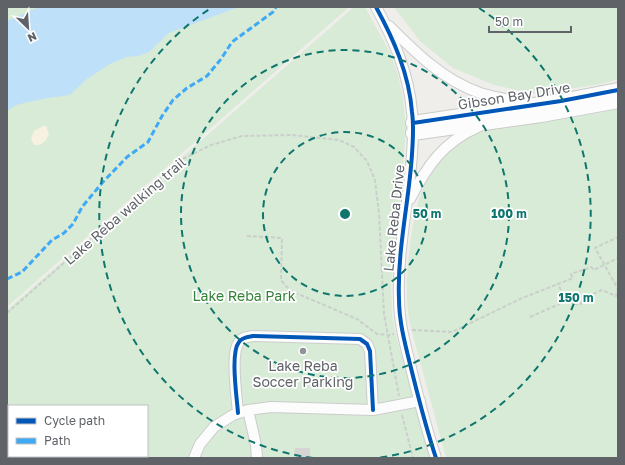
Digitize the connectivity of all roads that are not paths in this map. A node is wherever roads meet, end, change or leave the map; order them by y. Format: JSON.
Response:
{"nodes":[{"id":1,"x":376,"y":7,"type":"edge"},
{"id":2,"x":382,"y":18,"type":"junction"},
{"id":3,"x":618,"y":90,"type":"edge"},
{"id":4,"x":618,"y":101,"type":"edge"},
{"id":5,"x":538,"y":104,"type":"junction"},
{"id":6,"x":488,"y":123,"type":"junction"},
{"id":7,"x":413,"y":128,"type":"junction"},
{"id":8,"x":406,"y":206,"type":"junction"},
{"id":9,"x":420,"y":402,"type":"junction"},
{"id":10,"x":373,"y":410,"type":"junction"},
{"id":11,"x":243,"y":411,"type":"junction"},
{"id":12,"x":194,"y":458,"type":"edge"},
{"id":13,"x":257,"y":458,"type":"edge"},
{"id":14,"x":436,"y":458,"type":"edge"}],
"edges":[{"from":1,"to":2,"type":"street","name":"Lake Reba Drive"},
{"from":2,"to":5,"type":"street"},
{"from":2,"to":7,"type":"street","name":"Lake Reba Drive"},
{"from":3,"to":5,"type":"street","name":"Gibson Bay Drive"},
{"from":4,"to":6,"type":"street","name":"Gibson Bay Drive"},
{"from":5,"to":7,"type":"street","name":"Gibson Bay Drive"},
{"from":6,"to":7,"type":"street","name":"Gibson Bay Drive"},
{"from":6,"to":8,"type":"street"},
{"from":7,"to":8,"type":"street","name":"Lake Reba Drive"},
{"from":8,"to":9,"type":"street","name":"Lake Reba Drive"},
{"from":9,"to":10,"type":"street"},
{"from":9,"to":14,"type":"street","name":"Lake Reba Drive"},
{"from":10,"to":11,"type":"street"},
{"from":10,"to":11,"type":"street"},
{"from":11,"to":12,"type":"street"},
{"from":11,"to":13,"type":"street"}]}
